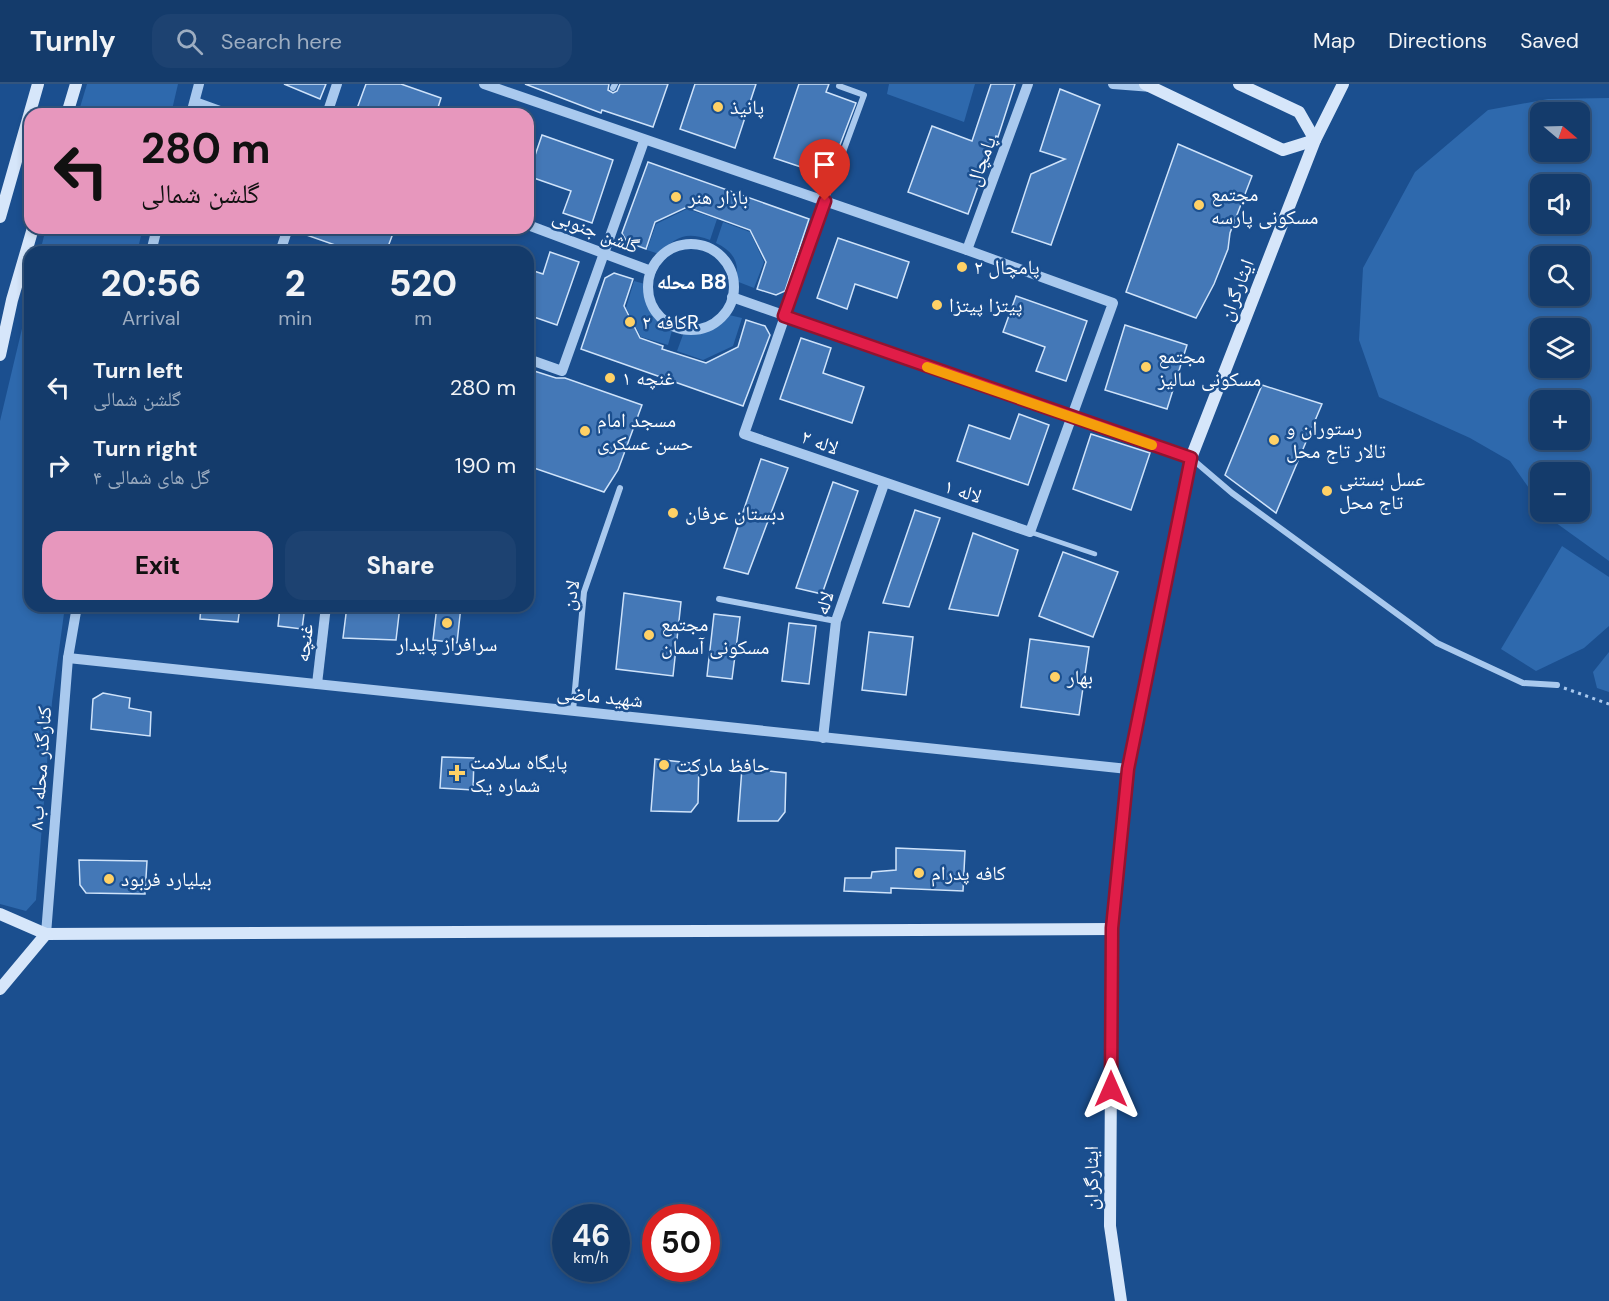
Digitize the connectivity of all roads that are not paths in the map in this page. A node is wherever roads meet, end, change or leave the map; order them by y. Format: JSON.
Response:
{"nodes":[{"id":1,"x":38,"y":84,"type":"edge"},
{"id":2,"x":76,"y":84,"type":"edge"},
{"id":3,"x":199,"y":84,"type":"edge"},
{"id":4,"x":337,"y":84,"type":"edge"},
{"id":5,"x":1028,"y":84,"type":"edge"},
{"id":6,"x":1113,"y":84,"type":"edge"},
{"id":7,"x":1239,"y":84,"type":"edge"},
{"id":8,"x":1343,"y":84,"type":"edge"},
{"id":9,"x":492,"y":85,"type":"edge"},
{"id":10,"x":839,"y":86,"type":"dead end"},
{"id":11,"x":1148,"y":86,"type":"edge"},
{"id":12,"x":195,"y":102,"type":"junction"},
{"id":13,"x":31,"y":108,"type":"edge"},
{"id":14,"x":69,"y":108,"type":"edge"},
{"id":15,"x":193,"y":108,"type":"edge"},
{"id":16,"x":212,"y":108,"type":"edge"},
{"id":17,"x":329,"y":108,"type":"edge"},
{"id":18,"x":24,"y":133,"type":"edge"},
{"id":19,"x":1315,"y":140,"type":"junction"},
{"id":20,"x":644,"y":141,"type":"junction"},
{"id":21,"x":825,"y":201,"type":"junction"},
{"id":22,"x":0,"y":217,"type":"edge"},
{"id":23,"x":534,"y":227,"type":"edge"},
{"id":24,"x":967,"y":250,"type":"junction"},
{"id":25,"x":604,"y":253,"type":"junction"},
{"id":26,"x":24,"y":259,"type":"edge"},
{"id":27,"x":651,"y":271,"type":"junction"},
{"id":28,"x":732,"y":297,"type":"junction"},
{"id":29,"x":784,"y":316,"type":"junction"},
{"id":30,"x":0,"y":355,"type":"edge"},
{"id":31,"x":534,"y":361,"type":"edge"},
{"id":32,"x":1072,"y":418,"type":"junction"},
{"id":33,"x":1191,"y":458,"type":"junction"},
{"id":34,"x":884,"y":484,"type":"junction"},
{"id":35,"x":620,"y":488,"type":"dead end"},
{"id":36,"x":1030,"y":532,"type":"junction"},
{"id":37,"x":1095,"y":554,"type":"dead end"},
{"id":38,"x":718,"y":599,"type":"dead end"},
{"id":39,"x":76,"y":612,"type":"edge"},
{"id":40,"x":325,"y":612,"type":"edge"},
{"id":41,"x":836,"y":621,"type":"junction"},
{"id":42,"x":68,"y":658,"type":"junction"},
{"id":43,"x":317,"y":684,"type":"junction"},
{"id":44,"x":1557,"y":685,"type":"road end"},
{"id":45,"x":573,"y":712,"type":"junction"},
{"id":46,"x":823,"y":738,"type":"junction"},
{"id":47,"x":1128,"y":769,"type":"junction"},
{"id":48,"x":0,"y":914,"type":"edge"},
{"id":49,"x":1112,"y":928,"type":"junction"},
{"id":50,"x":46,"y":934,"type":"junction"},
{"id":51,"x":0,"y":989,"type":"edge"},
{"id":52,"x":1121,"y":1301,"type":"edge"}],
"edges":[{"from":1,"to":13,"type":"main road"},
{"from":2,"to":14,"type":"main road"},
{"from":3,"to":12,"type":"street"},
{"from":4,"to":17,"type":"street"},
{"from":5,"to":24,"type":"street","name":"پامچال"},
{"from":6,"to":11,"type":"street"},
{"from":7,"to":19,"type":"main road"},
{"from":8,"to":19,"type":"main road","name":"ایثارگران"},
{"from":9,"to":20,"type":"street"},
{"from":10,"to":21,"type":"street"},
{"from":11,"to":19,"type":"main road"},
{"from":12,"to":15,"type":"street"},
{"from":12,"to":16,"type":"street"},
{"from":18,"to":22,"type":"main road"},
{"from":19,"to":33,"type":"main road","name":"ایثارگران"},
{"from":20,"to":21,"type":"street"},
{"from":20,"to":25,"type":"street"},
{"from":21,"to":24,"type":"street"},
{"from":21,"to":29,"type":"street"},
{"from":23,"to":25,"type":"street","name":"گلشن جنوبی"},
{"from":24,"to":32,"type":"street"},
{"from":25,"to":27,"type":"street","name":"گلشن جنوبی"},
{"from":25,"to":31,"type":"street"},
{"from":26,"to":30,"type":"main road"},
{"from":27,"to":28,"type":"street"},
{"from":27,"to":28,"type":"street"},
{"from":28,"to":29,"type":"street"},
{"from":29,"to":32,"type":"street"},
{"from":29,"to":34,"type":"street","name":"لاله ۲"},
{"from":32,"to":33,"type":"street"},
{"from":32,"to":36,"type":"street"},
{"from":33,"to":44,"type":"street"},
{"from":33,"to":47,"type":"main road","name":"ایثارگران"},
{"from":34,"to":36,"type":"street","name":"لاله ۱"},
{"from":34,"to":41,"type":"street","name":"لاله"},
{"from":35,"to":45,"type":"street","name":"لادن"},
{"from":36,"to":37,"type":"lane"},
{"from":38,"to":41,"type":"street"},
{"from":39,"to":42,"type":"street","name":"کنارگذر محله ب۸"},
{"from":40,"to":43,"type":"street","name":"غنچه"},
{"from":41,"to":46,"type":"street","name":"لاله"},
{"from":42,"to":43,"type":"street","name":"شهید ماضی"},
{"from":42,"to":50,"type":"street","name":"کنارگذر محله ب۸"},
{"from":43,"to":45,"type":"street","name":"شهید ماضی"},
{"from":45,"to":46,"type":"street","name":"شهید ماضی"},
{"from":46,"to":47,"type":"street","name":"شهید ماضی"},
{"from":47,"to":49,"type":"main road","name":"ایثارگران"},
{"from":48,"to":50,"type":"main road"},
{"from":49,"to":50,"type":"main road"},
{"from":49,"to":52,"type":"main road","name":"ایثارگران"},
{"from":50,"to":51,"type":"main road"}]}
